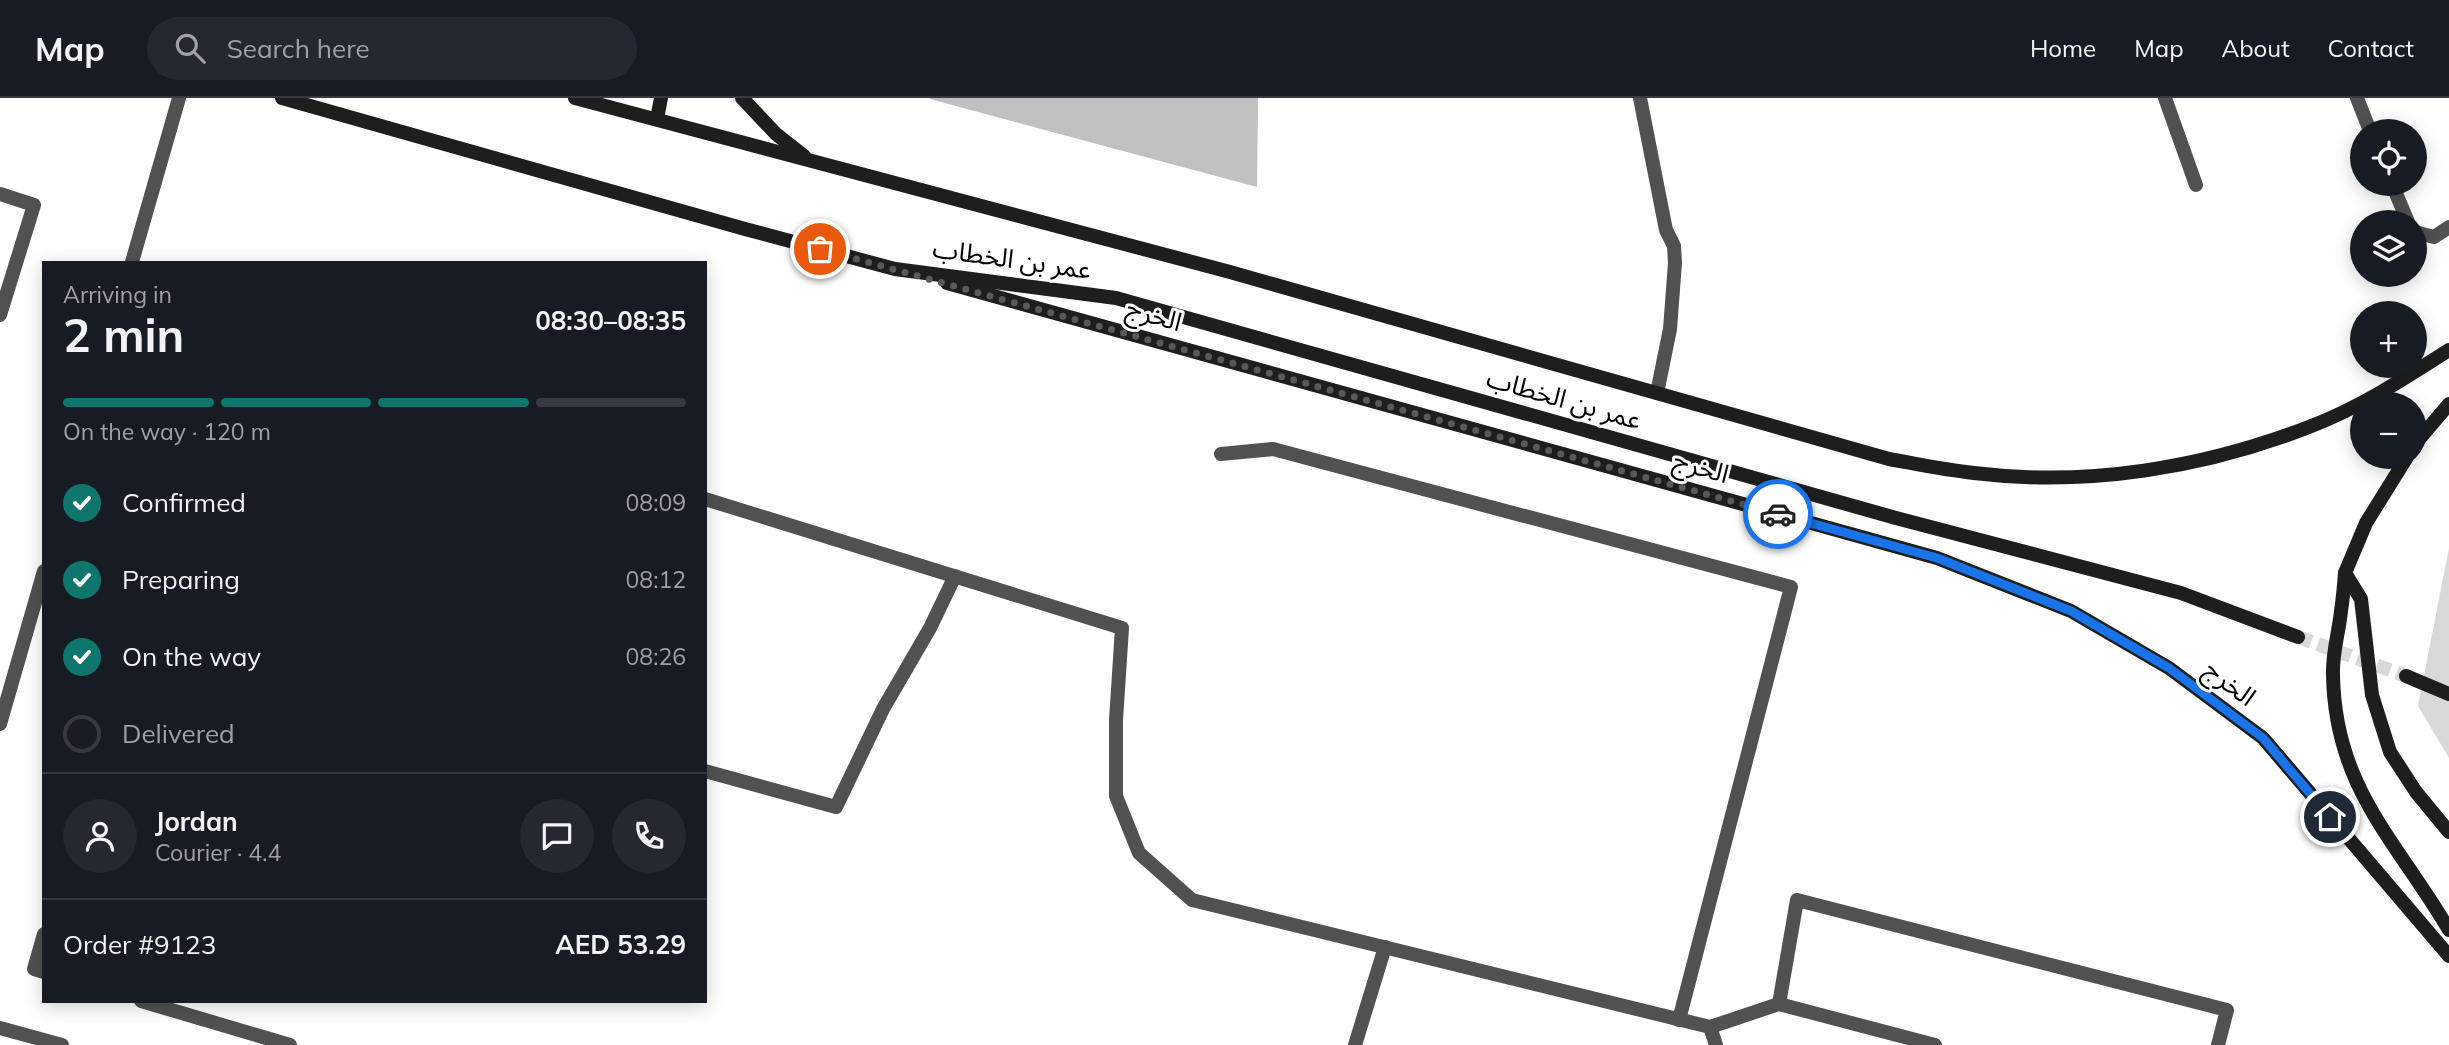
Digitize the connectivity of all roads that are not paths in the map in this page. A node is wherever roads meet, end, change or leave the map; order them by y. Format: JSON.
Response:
{"nodes":[{"id":1,"x":179,"y":98,"type":"edge"},
{"id":2,"x":282,"y":98,"type":"edge"},
{"id":3,"x":575,"y":98,"type":"edge"},
{"id":4,"x":661,"y":98,"type":"edge"},
{"id":5,"x":742,"y":98,"type":"edge"},
{"id":6,"x":1640,"y":98,"type":"edge"},
{"id":7,"x":2165,"y":98,"type":"edge"},
{"id":8,"x":2357,"y":98,"type":"edge"},
{"id":9,"x":657,"y":119,"type":"junction"},
{"id":10,"x":2365,"y":119,"type":"edge"},
{"id":11,"x":810,"y":161,"type":"junction"},
{"id":12,"x":2196,"y":185,"type":"dead end"},
{"id":13,"x":0,"y":194,"type":"edge"},
{"id":14,"x":2449,"y":227,"type":"edge"},
{"id":15,"x":2427,"y":236,"type":"edge"},
{"id":16,"x":132,"y":261,"type":"edge"},
{"id":17,"x":895,"y":269,"type":"junction"},
{"id":18,"x":0,"y":315,"type":"edge"},
{"id":19,"x":2449,"y":350,"type":"edge"},
{"id":20,"x":1657,"y":393,"type":"junction"},
{"id":21,"x":2449,"y":404,"type":"edge"},
{"id":22,"x":2427,"y":430,"type":"edge"},
{"id":23,"x":1220,"y":454,"type":"dead end"},
{"id":24,"x":2400,"y":469,"type":"edge"},
{"id":25,"x":707,"y":500,"type":"edge"},
{"id":26,"x":2345,"y":573,"type":"junction"},
{"id":27,"x":955,"y":576,"type":"junction"},
{"id":28,"x":42,"y":578,"type":"edge"},
{"id":29,"x":2298,"y":637,"type":"tunnel mouth"},
{"id":30,"x":2406,"y":676,"type":"tunnel mouth"},
{"id":31,"x":2449,"y":694,"type":"edge"},
{"id":32,"x":0,"y":724,"type":"edge"},
{"id":33,"x":707,"y":772,"type":"edge"},
{"id":34,"x":2449,"y":832,"type":"edge"},
{"id":35,"x":2449,"y":930,"type":"edge"},
{"id":36,"x":42,"y":941,"type":"edge"},
{"id":37,"x":1385,"y":947,"type":"junction"},
{"id":38,"x":2449,"y":956,"type":"edge"},
{"id":39,"x":42,"y":971,"type":"edge"},
{"id":40,"x":148,"y":1003,"type":"edge"},
{"id":41,"x":1779,"y":1004,"type":"junction"},
{"id":42,"x":1679,"y":1020,"type":"junction"},
{"id":43,"x":1710,"y":1027,"type":"junction"},
{"id":44,"x":0,"y":1028,"type":"edge"},
{"id":45,"x":62,"y":1045,"type":"edge"},
{"id":46,"x":290,"y":1045,"type":"edge"},
{"id":47,"x":1355,"y":1045,"type":"edge"},
{"id":48,"x":1716,"y":1045,"type":"edge"},
{"id":49,"x":1935,"y":1045,"type":"edge"},
{"id":50,"x":2218,"y":1045,"type":"edge"}],
"edges":[{"from":1,"to":16,"type":"street"},
{"from":2,"to":17,"type":"main road","name":"عمر بن الخطاب"},
{"from":3,"to":9,"type":"main road"},
{"from":4,"to":9,"type":"main road"},
{"from":5,"to":11,"type":"main road"},
{"from":6,"to":20,"type":"street"},
{"from":7,"to":12,"type":"street"},
{"from":8,"to":10,"type":"street"},
{"from":9,"to":11,"type":"main road"},
{"from":11,"to":20,"type":"main road"},
{"from":13,"to":18,"type":"street"},
{"from":14,"to":15,"type":"street"},
{"from":17,"to":29,"type":"main road","name":"عمر بن الخطاب"},
{"from":17,"to":38,"type":"main road","name":"الخرج"},
{"from":19,"to":20,"type":"main road"},
{"from":21,"to":22,"type":"main road"},
{"from":23,"to":42,"type":"street"},
{"from":24,"to":26,"type":"main road","bridge":true},
{"from":25,"to":27,"type":"street"},
{"from":26,"to":34,"type":"main road","bridge":true},
{"from":26,"to":35,"type":"main road","bridge":true},
{"from":27,"to":33,"type":"street"},
{"from":27,"to":37,"type":"street"},
{"from":28,"to":32,"type":"street"},
{"from":30,"to":31,"type":"main road"},
{"from":36,"to":39,"type":"street"},
{"from":37,"to":42,"type":"street"},
{"from":37,"to":47,"type":"street"},
{"from":40,"to":46,"type":"street"},
{"from":41,"to":43,"type":"street"},
{"from":41,"to":49,"type":"street"},
{"from":41,"to":50,"type":"street"},
{"from":42,"to":43,"type":"street"},
{"from":43,"to":48,"type":"street"},
{"from":44,"to":45,"type":"street"}]}
